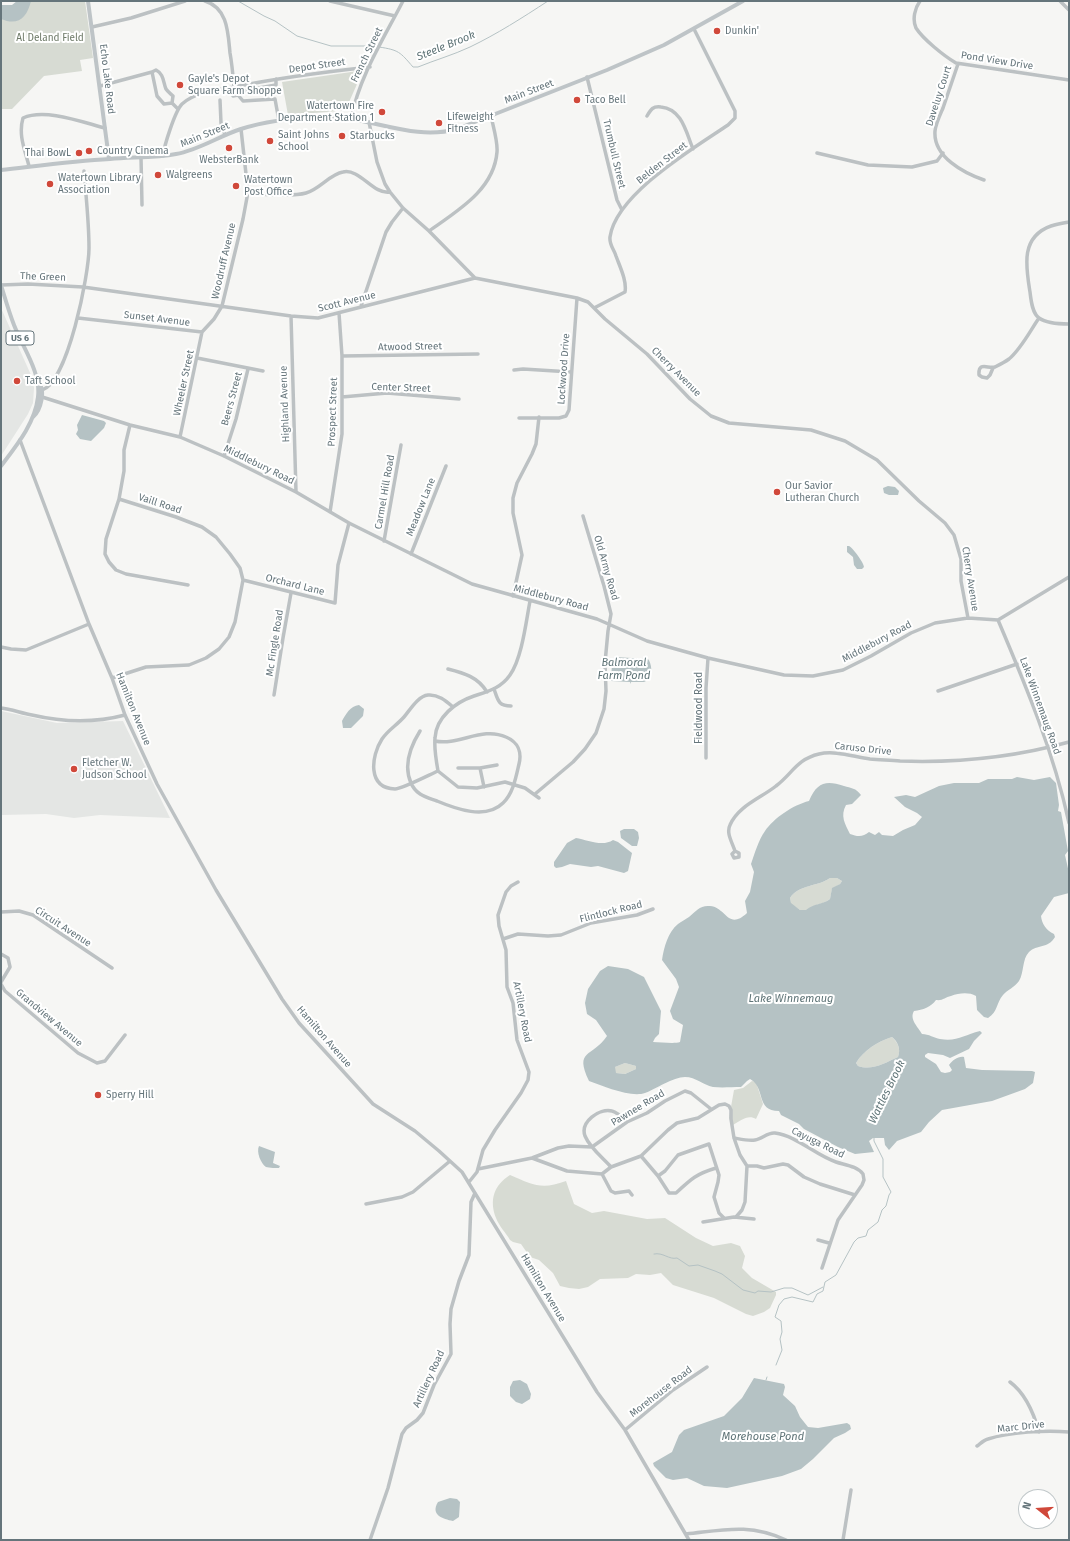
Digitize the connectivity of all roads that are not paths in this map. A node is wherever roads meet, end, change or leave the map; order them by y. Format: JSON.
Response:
{"nodes":[{"id":1,"x":88,"y":1,"type":"edge"},
{"id":2,"x":185,"y":1,"type":"edge"},
{"id":3,"x":205,"y":1,"type":"edge"},
{"id":4,"x":330,"y":1,"type":"edge"},
{"id":5,"x":403,"y":1,"type":"edge"},
{"id":6,"x":742,"y":1,"type":"edge"},
{"id":7,"x":920,"y":1,"type":"edge"},
{"id":8,"x":1060,"y":1,"type":"edge"},
{"id":9,"x":1069,"y":10,"type":"edge"},
{"id":10,"x":395,"y":16,"type":"junction"},
{"id":11,"x":92,"y":27,"type":"junction"},
{"id":12,"x":694,"y":29,"type":"junction"},
{"id":13,"x":958,"y":64,"type":"junction"},
{"id":14,"x":370,"y":66,"type":"junction"},
{"id":15,"x":152,"y":72,"type":"junction"},
{"id":16,"x":587,"y":77,"type":"junction"},
{"id":17,"x":276,"y":79,"type":"junction"},
{"id":18,"x":1069,"y":80,"type":"edge"},
{"id":19,"x":100,"y":86,"type":"junction"},
{"id":20,"x":234,"y":87,"type":"junction"},
{"id":21,"x":238,"y":95,"type":"junction"},
{"id":22,"x":233,"y":96,"type":"dead end"},
{"id":23,"x":220,"y":100,"type":"dead end"},
{"id":24,"x":172,"y":103,"type":"junction"},
{"id":25,"x":178,"y":109,"type":"junction"},
{"id":26,"x":491,"y":116,"type":"junction"},
{"id":27,"x":647,"y":116,"type":"dead end"},
{"id":28,"x":351,"y":118,"type":"junction"},
{"id":29,"x":279,"y":121,"type":"junction"},
{"id":30,"x":369,"y":122,"type":"junction"},
{"id":31,"x":105,"y":128,"type":"junction"},
{"id":32,"x":241,"y":129,"type":"junction"},
{"id":33,"x":225,"y":135,"type":"junction"},
{"id":34,"x":693,"y":149,"type":"junction"},
{"id":35,"x":817,"y":152,"type":"dead end"},
{"id":36,"x":943,"y":153,"type":"junction"},
{"id":37,"x":163,"y":156,"type":"junction"},
{"id":38,"x":141,"y":157,"type":"junction"},
{"id":39,"x":110,"y":159,"type":"junction"},
{"id":40,"x":29,"y":166,"type":"junction"},
{"id":41,"x":1,"y":170,"type":"edge"},
{"id":42,"x":84,"y":171,"type":"dead end"},
{"id":43,"x":984,"y":180,"type":"dead end"},
{"id":44,"x":248,"y":192,"type":"junction"},
{"id":45,"x":390,"y":192,"type":"junction"},
{"id":46,"x":142,"y":205,"type":"dead end"},
{"id":47,"x":403,"y":208,"type":"junction"},
{"id":48,"x":622,"y":210,"type":"junction"},
{"id":49,"x":1069,"y":222,"type":"edge"},
{"id":50,"x":429,"y":231,"type":"junction"},
{"id":51,"x":475,"y":278,"type":"junction"},
{"id":52,"x":1,"y":285,"type":"edge"},
{"id":53,"x":84,"y":287,"type":"junction"},
{"id":54,"x":2,"y":293,"type":"edge"},
{"id":55,"x":577,"y":298,"type":"junction"},
{"id":56,"x":222,"y":306,"type":"junction"},
{"id":57,"x":361,"y":306,"type":"junction"},
{"id":58,"x":594,"y":308,"type":"junction"},
{"id":59,"x":339,"y":313,"type":"junction"},
{"id":60,"x":291,"y":316,"type":"junction"},
{"id":61,"x":78,"y":318,"type":"junction"},
{"id":62,"x":1039,"y":318,"type":"junction"},
{"id":63,"x":1069,"y":324,"type":"edge"},
{"id":64,"x":202,"y":332,"type":"junction"},
{"id":65,"x":478,"y":354,"type":"dead end"},
{"id":66,"x":342,"y":356,"type":"junction"},
{"id":67,"x":197,"y":358,"type":"junction"},
{"id":68,"x":993,"y":368,"type":"dead end"},
{"id":69,"x":248,"y":369,"type":"junction"},
{"id":70,"x":514,"y":370,"type":"dead end"},
{"id":71,"x":263,"y":371,"type":"dead end"},
{"id":72,"x":571,"y":372,"type":"junction"},
{"id":73,"x":38,"y":382,"type":"junction"},
{"id":74,"x":42,"y":390,"type":"junction"},
{"id":75,"x":40,"y":397,"type":"junction"},
{"id":76,"x":342,"y":397,"type":"junction"},
{"id":77,"x":459,"y":399,"type":"dead end"},
{"id":78,"x":539,"y":417,"type":"junction"},
{"id":79,"x":519,"y":418,"type":"dead end"},
{"id":80,"x":130,"y":425,"type":"junction"},
{"id":81,"x":180,"y":438,"type":"junction"},
{"id":82,"x":20,"y":440,"type":"junction"},
{"id":83,"x":401,"y":445,"type":"dead end"},
{"id":84,"x":224,"y":456,"type":"junction"},
{"id":85,"x":1,"y":466,"type":"edge"},
{"id":86,"x":446,"y":466,"type":"dead end"},
{"id":87,"x":296,"y":492,"type":"junction"},
{"id":88,"x":119,"y":499,"type":"junction"},
{"id":89,"x":330,"y":512,"type":"junction"},
{"id":90,"x":583,"y":516,"type":"dead end"},
{"id":91,"x":349,"y":523,"type":"junction"},
{"id":92,"x":384,"y":541,"type":"junction"},
{"id":93,"x":411,"y":554,"type":"junction"},
{"id":94,"x":1069,"y":577,"type":"edge"},
{"id":95,"x":243,"y":580,"type":"junction"},
{"id":96,"x":188,"y":585,"type":"dead end"},
{"id":97,"x":291,"y":593,"type":"junction"},
{"id":98,"x":513,"y":596,"type":"junction"},
{"id":99,"x":530,"y":601,"type":"junction"},
{"id":100,"x":968,"y":618,"type":"junction"},
{"id":101,"x":998,"y":620,"type":"junction"},
{"id":102,"x":89,"y":624,"type":"junction"},
{"id":103,"x":610,"y":624,"type":"junction"},
{"id":104,"x":1,"y":647,"type":"edge"},
{"id":105,"x":708,"y":658,"type":"junction"},
{"id":106,"x":1017,"y":664,"type":"junction"},
{"id":107,"x":448,"y":669,"type":"dead end"},
{"id":108,"x":112,"y":678,"type":"junction"},
{"id":109,"x":494,"y":689,"type":"junction"},
{"id":110,"x":938,"y":691,"type":"dead end"},
{"id":111,"x":487,"y":692,"type":"junction"},
{"id":112,"x":274,"y":695,"type":"dead end"},
{"id":113,"x":511,"y":706,"type":"dead end"},
{"id":114,"x":452,"y":707,"type":"junction"},
{"id":115,"x":1,"y":708,"type":"edge"},
{"id":116,"x":125,"y":715,"type":"junction"},
{"id":117,"x":420,"y":731,"type":"dead end"},
{"id":118,"x":435,"y":741,"type":"junction"},
{"id":119,"x":1069,"y":742,"type":"edge"},
{"id":120,"x":1048,"y":748,"type":"junction"},
{"id":121,"x":706,"y":758,"type":"dead end"},
{"id":122,"x":496,"y":765,"type":"dead end"},
{"id":123,"x":458,"y":768,"type":"dead end"},
{"id":124,"x":480,"y":768,"type":"junction"},
{"id":125,"x":438,"y":771,"type":"junction"},
{"id":126,"x":411,"y":783,"type":"junction"},
{"id":127,"x":513,"y":785,"type":"junction"},
{"id":128,"x":484,"y":787,"type":"junction"},
{"id":129,"x":535,"y":794,"type":"junction"},
{"id":130,"x":539,"y":798,"type":"dead end"},
{"id":131,"x":1069,"y":823,"type":"edge"},
{"id":132,"x":735,"y":850,"type":"dead end"},
{"id":133,"x":518,"y":882,"type":"dead end"},
{"id":134,"x":653,"y":909,"type":"dead end"},
{"id":135,"x":1,"y":912,"type":"edge"},
{"id":136,"x":503,"y":939,"type":"junction"},
{"id":137,"x":1,"y":954,"type":"edge"},
{"id":138,"x":112,"y":968,"type":"dead end"},
{"id":139,"x":1,"y":983,"type":"edge"},
{"id":140,"x":125,"y":1035,"type":"dead end"},
{"id":141,"x":711,"y":1110,"type":"junction"},
{"id":142,"x":627,"y":1122,"type":"junction"},
{"id":143,"x":734,"y":1138,"type":"junction"},
{"id":144,"x":592,"y":1147,"type":"junction"},
{"id":145,"x":641,"y":1156,"type":"junction"},
{"id":146,"x":532,"y":1158,"type":"junction"},
{"id":147,"x":450,"y":1161,"type":"junction"},
{"id":148,"x":747,"y":1166,"type":"junction"},
{"id":149,"x":611,"y":1167,"type":"junction"},
{"id":150,"x":716,"y":1168,"type":"junction"},
{"id":151,"x":478,"y":1169,"type":"junction"},
{"id":152,"x":602,"y":1174,"type":"junction"},
{"id":153,"x":658,"y":1176,"type":"junction"},
{"id":154,"x":469,"y":1182,"type":"junction"},
{"id":155,"x":475,"y":1193,"type":"junction"},
{"id":156,"x":632,"y":1195,"type":"dead end"},
{"id":157,"x":856,"y":1195,"type":"junction"},
{"id":158,"x":366,"y":1204,"type":"dead end"},
{"id":159,"x":736,"y":1217,"type":"junction"},
{"id":160,"x":724,"y":1218,"type":"junction"},
{"id":161,"x":754,"y":1219,"type":"dead end"},
{"id":162,"x":703,"y":1222,"type":"dead end"},
{"id":163,"x":818,"y":1240,"type":"dead end"},
{"id":164,"x":829,"y":1243,"type":"junction"},
{"id":165,"x":822,"y":1268,"type":"dead end"},
{"id":166,"x":707,"y":1367,"type":"dead end"},
{"id":167,"x":1010,"y":1382,"type":"dead end"},
{"id":168,"x":625,"y":1430,"type":"junction"},
{"id":169,"x":1039,"y":1432,"type":"junction"},
{"id":170,"x":1069,"y":1432,"type":"edge"},
{"id":171,"x":978,"y":1446,"type":"dead end"},
{"id":172,"x":851,"y":1490,"type":"dead end"},
{"id":173,"x":686,"y":1534,"type":"junction"},
{"id":174,"x":370,"y":1540,"type":"edge"},
{"id":175,"x":689,"y":1540,"type":"edge"},
{"id":176,"x":786,"y":1540,"type":"edge"},
{"id":177,"x":843,"y":1540,"type":"edge"}],
"edges":[{"from":1,"to":11,"type":"main road","name":"Echo Lake Road"},
{"from":2,"to":11,"type":"street"},
{"from":3,"to":20,"type":"street"},
{"from":4,"to":10,"type":"street"},
{"from":5,"to":10,"type":"street","name":"French Street"},
{"from":6,"to":12,"type":"main road","name":"Main Street"},
{"from":7,"to":13,"type":"street","name":"Pond View Drive"},
{"from":8,"to":9,"type":"street"},
{"from":10,"to":14,"type":"street","name":"French Street"},
{"from":11,"to":19,"type":"main road","name":"Echo Lake Road"},
{"from":12,"to":16,"type":"main road","name":"Main Street"},
{"from":12,"to":34,"type":"street","name":"Belden Street"},
{"from":13,"to":18,"type":"street","name":"Pond View Drive"},
{"from":13,"to":36,"type":"street","name":"Daveluy Court"},
{"from":14,"to":17,"type":"street","name":"Depot Street"},
{"from":14,"to":28,"type":"street","name":"French Street"},
{"from":15,"to":19,"type":"street"},
{"from":15,"to":24,"type":"street"},
{"from":15,"to":24,"type":"street"},
{"from":16,"to":26,"type":"main road","name":"Main Street"},
{"from":16,"to":48,"type":"street","name":"Trumbull Street"},
{"from":17,"to":20,"type":"street","name":"Depot Street"},
{"from":17,"to":21,"type":"street"},
{"from":19,"to":31,"type":"main road","name":"Echo Lake Road"},
{"from":20,"to":25,"type":"street","name":"Depot Street"},
{"from":21,"to":22,"type":"street"},
{"from":21,"to":29,"type":"street"},
{"from":23,"to":33,"type":"street"},
{"from":24,"to":25,"type":"street"},
{"from":25,"to":37,"type":"street"},
{"from":26,"to":30,"type":"main road","name":"Main Street"},
{"from":26,"to":50,"type":"street"},
{"from":27,"to":34,"type":"street"},
{"from":28,"to":29,"type":"main road","name":"Main Street"},
{"from":28,"to":30,"type":"main road","name":"Main Street"},
{"from":29,"to":32,"type":"main road","name":"Main Street"},
{"from":30,"to":45,"type":"street"},
{"from":31,"to":39,"type":"main road","name":"Echo Lake Road"},
{"from":31,"to":40,"type":"street"},
{"from":32,"to":33,"type":"main road","name":"Main Street"},
{"from":32,"to":44,"type":"street","name":"Woodruff Avenue"},
{"from":33,"to":37,"type":"main road","name":"Main Street"},
{"from":34,"to":48,"type":"street","name":"Belden Street"},
{"from":35,"to":36,"type":"street"},
{"from":36,"to":43,"type":"street","name":"Daveluy Court"},
{"from":37,"to":38,"type":"main road","name":"Main Street"},
{"from":38,"to":39,"type":"main road","name":"Main Street"},
{"from":38,"to":46,"type":"street"},
{"from":39,"to":40,"type":"main road","name":"Main Street"},
{"from":40,"to":41,"type":"main road","name":"Main Street"},
{"from":42,"to":53,"type":"street"},
{"from":44,"to":45,"type":"street"},
{"from":44,"to":56,"type":"street","name":"Woodruff Avenue"},
{"from":45,"to":47,"type":"street"},
{"from":47,"to":50,"type":"street"},
{"from":47,"to":57,"type":"street"},
{"from":48,"to":58,"type":"street","name":"Belden Street"},
{"from":49,"to":62,"type":"street"},
{"from":50,"to":51,"type":"street"},
{"from":51,"to":55,"type":"street","name":"Cherry Avenue"},
{"from":51,"to":57,"type":"street","name":"Scott Avenue"},
{"from":52,"to":53,"type":"street","name":"The Green"},
{"from":52,"to":54,"type":"main road","number":"US 6"},
{"from":53,"to":56,"type":"street","name":"Woodruff Avenue"},
{"from":53,"to":61,"type":"street"},
{"from":54,"to":73,"type":"main road","number":"US 6"},
{"from":55,"to":58,"type":"street","name":"Cherry Avenue"},
{"from":55,"to":72,"type":"street","name":"Lockwood Drive"},
{"from":56,"to":60,"type":"street","name":"Scott Avenue"},
{"from":56,"to":64,"type":"street","name":"Sunset Avenue"},
{"from":57,"to":59,"type":"street","name":"Scott Avenue"},
{"from":58,"to":100,"type":"street","name":"Cherry Avenue"},
{"from":59,"to":60,"type":"street","name":"Scott Avenue"},
{"from":59,"to":66,"type":"street","name":"Prospect Street"},
{"from":60,"to":87,"type":"street","name":"Highland Avenue"},
{"from":61,"to":64,"type":"street","name":"Sunset Avenue"},
{"from":61,"to":74,"type":"street"},
{"from":62,"to":63,"type":"street"},
{"from":62,"to":68,"type":"street"},
{"from":64,"to":67,"type":"street","name":"Wheeler Street"},
{"from":65,"to":66,"type":"street","name":"Atwood Street"},
{"from":66,"to":76,"type":"street","name":"Prospect Street"},
{"from":67,"to":69,"type":"street"},
{"from":67,"to":81,"type":"street","name":"Wheeler Street"},
{"from":69,"to":71,"type":"street"},
{"from":69,"to":84,"type":"street","name":"Beers Street"},
{"from":70,"to":72,"type":"street"},
{"from":72,"to":78,"type":"street","name":"Lockwood Drive"},
{"from":73,"to":74,"type":"main road","number":"US 6"},
{"from":73,"to":75,"type":"main road","number":"US 6"},
{"from":74,"to":75,"type":"main road","number":"US 6"},
{"from":75,"to":80,"type":"street","name":"Middlebury Road"},
{"from":75,"to":82,"type":"main road","number":"US 6"},
{"from":76,"to":77,"type":"street","name":"Center Street"},
{"from":76,"to":89,"type":"street","name":"Prospect Street"},
{"from":78,"to":79,"type":"street","name":"Lockwood Drive"},
{"from":78,"to":98,"type":"street"},
{"from":80,"to":81,"type":"street","name":"Middlebury Road"},
{"from":80,"to":88,"type":"street"},
{"from":81,"to":84,"type":"street","name":"Middlebury Road"},
{"from":82,"to":85,"type":"main road","number":"US 6"},
{"from":82,"to":102,"type":"street","name":"Hamilton Avenue"},
{"from":83,"to":92,"type":"street","name":"Carmel Hill Road"},
{"from":84,"to":87,"type":"street","name":"Middlebury Road"},
{"from":86,"to":93,"type":"street","name":"Meadow Lane"},
{"from":87,"to":89,"type":"street","name":"Middlebury Road"},
{"from":88,"to":95,"type":"street","name":"Vaill Road"},
{"from":88,"to":96,"type":"street"},
{"from":89,"to":91,"type":"street","name":"Middlebury Road"},
{"from":90,"to":103,"type":"street","name":"Old Army Road"},
{"from":91,"to":92,"type":"street","name":"Middlebury Road"},
{"from":91,"to":97,"type":"street","name":"Orchard Lane"},
{"from":92,"to":93,"type":"street","name":"Middlebury Road"},
{"from":93,"to":98,"type":"street","name":"Middlebury Road"},
{"from":94,"to":101,"type":"street"},
{"from":95,"to":97,"type":"street","name":"Orchard Lane"},
{"from":95,"to":108,"type":"street"},
{"from":97,"to":112,"type":"street","name":"Mc Fingle Road"},
{"from":98,"to":99,"type":"street","name":"Middlebury Road"},
{"from":99,"to":103,"type":"street","name":"Middlebury Road"},
{"from":99,"to":109,"type":"street"},
{"from":100,"to":101,"type":"street","name":"Middlebury Road"},
{"from":100,"to":105,"type":"street","name":"Middlebury Road"},
{"from":101,"to":106,"type":"street","name":"Lake Winnemaug Road"},
{"from":102,"to":104,"type":"street"},
{"from":102,"to":108,"type":"street","name":"Hamilton Avenue"},
{"from":103,"to":105,"type":"street","name":"Middlebury Road"},
{"from":103,"to":129,"type":"street"},
{"from":105,"to":121,"type":"street","name":"Fieldwood Road"},
{"from":106,"to":110,"type":"street"},
{"from":106,"to":120,"type":"street","name":"Lake Winnemaug Road"},
{"from":107,"to":111,"type":"street"},
{"from":108,"to":116,"type":"street","name":"Hamilton Avenue"},
{"from":109,"to":111,"type":"street"},
{"from":109,"to":113,"type":"street"},
{"from":111,"to":114,"type":"street"},
{"from":114,"to":118,"type":"street"},
{"from":114,"to":126,"type":"street"},
{"from":115,"to":116,"type":"street"},
{"from":116,"to":147,"type":"street","name":"Hamilton Avenue"},
{"from":117,"to":126,"type":"street"},
{"from":118,"to":125,"type":"street"},
{"from":118,"to":127,"type":"street"},
{"from":119,"to":120,"type":"street","name":"Caruso Drive"},
{"from":120,"to":131,"type":"street","name":"Lake Winnemaug Road"},
{"from":120,"to":132,"type":"street","name":"Caruso Drive"},
{"from":122,"to":124,"type":"street"},
{"from":123,"to":124,"type":"street"},
{"from":124,"to":128,"type":"street"},
{"from":125,"to":126,"type":"street"},
{"from":125,"to":128,"type":"street"},
{"from":126,"to":127,"type":"street"},
{"from":127,"to":128,"type":"street"},
{"from":127,"to":129,"type":"street"},
{"from":129,"to":130,"type":"street"},
{"from":133,"to":136,"type":"street","name":"Artillery Road"},
{"from":134,"to":136,"type":"street","name":"Flintlock Road"},
{"from":135,"to":138,"type":"street","name":"Circuit Avenue"},
{"from":136,"to":151,"type":"street","name":"Artillery Road"},
{"from":137,"to":139,"type":"street","name":"Grandview Avenue"},
{"from":139,"to":140,"type":"street","name":"Grandview Avenue"},
{"from":141,"to":142,"type":"street","name":"Pawnee Road"},
{"from":141,"to":143,"type":"street"},
{"from":141,"to":145,"type":"street"},
{"from":142,"to":144,"type":"street","name":"Pawnee Road"},
{"from":142,"to":144,"type":"street"},
{"from":143,"to":148,"type":"street"},
{"from":143,"to":157,"type":"street","name":"Cayuga Road"},
{"from":144,"to":146,"type":"street"},
{"from":144,"to":149,"type":"street"},
{"from":145,"to":149,"type":"street"},
{"from":145,"to":153,"type":"street"},
{"from":146,"to":151,"type":"street"},
{"from":146,"to":152,"type":"street"},
{"from":147,"to":154,"type":"street","name":"Hamilton Avenue"},
{"from":147,"to":158,"type":"street"},
{"from":148,"to":157,"type":"street"},
{"from":148,"to":159,"type":"street"},
{"from":149,"to":152,"type":"street"},
{"from":150,"to":153,"type":"street"},
{"from":150,"to":153,"type":"street"},
{"from":150,"to":160,"type":"street"},
{"from":151,"to":154,"type":"street","name":"Artillery Road"},
{"from":152,"to":156,"type":"street"},
{"from":154,"to":155,"type":"street","name":"Hamilton Avenue"},
{"from":155,"to":168,"type":"street","name":"Hamilton Avenue"},
{"from":155,"to":174,"type":"street","name":"Artillery Road"},
{"from":157,"to":164,"type":"street","name":"Cayuga Road"},
{"from":159,"to":160,"type":"street"},
{"from":159,"to":161,"type":"street"},
{"from":160,"to":162,"type":"street"},
{"from":163,"to":164,"type":"street"},
{"from":164,"to":165,"type":"street","name":"Cayuga Road"},
{"from":166,"to":168,"type":"street","name":"Morehouse Road"},
{"from":167,"to":169,"type":"street"},
{"from":168,"to":173,"type":"street","name":"Hamilton Avenue"},
{"from":169,"to":170,"type":"street","name":"Marc Drive"},
{"from":169,"to":171,"type":"street","name":"Marc Drive"},
{"from":172,"to":177,"type":"street"},
{"from":173,"to":175,"type":"street","name":"Hamilton Avenue"},
{"from":173,"to":176,"type":"street"}]}
